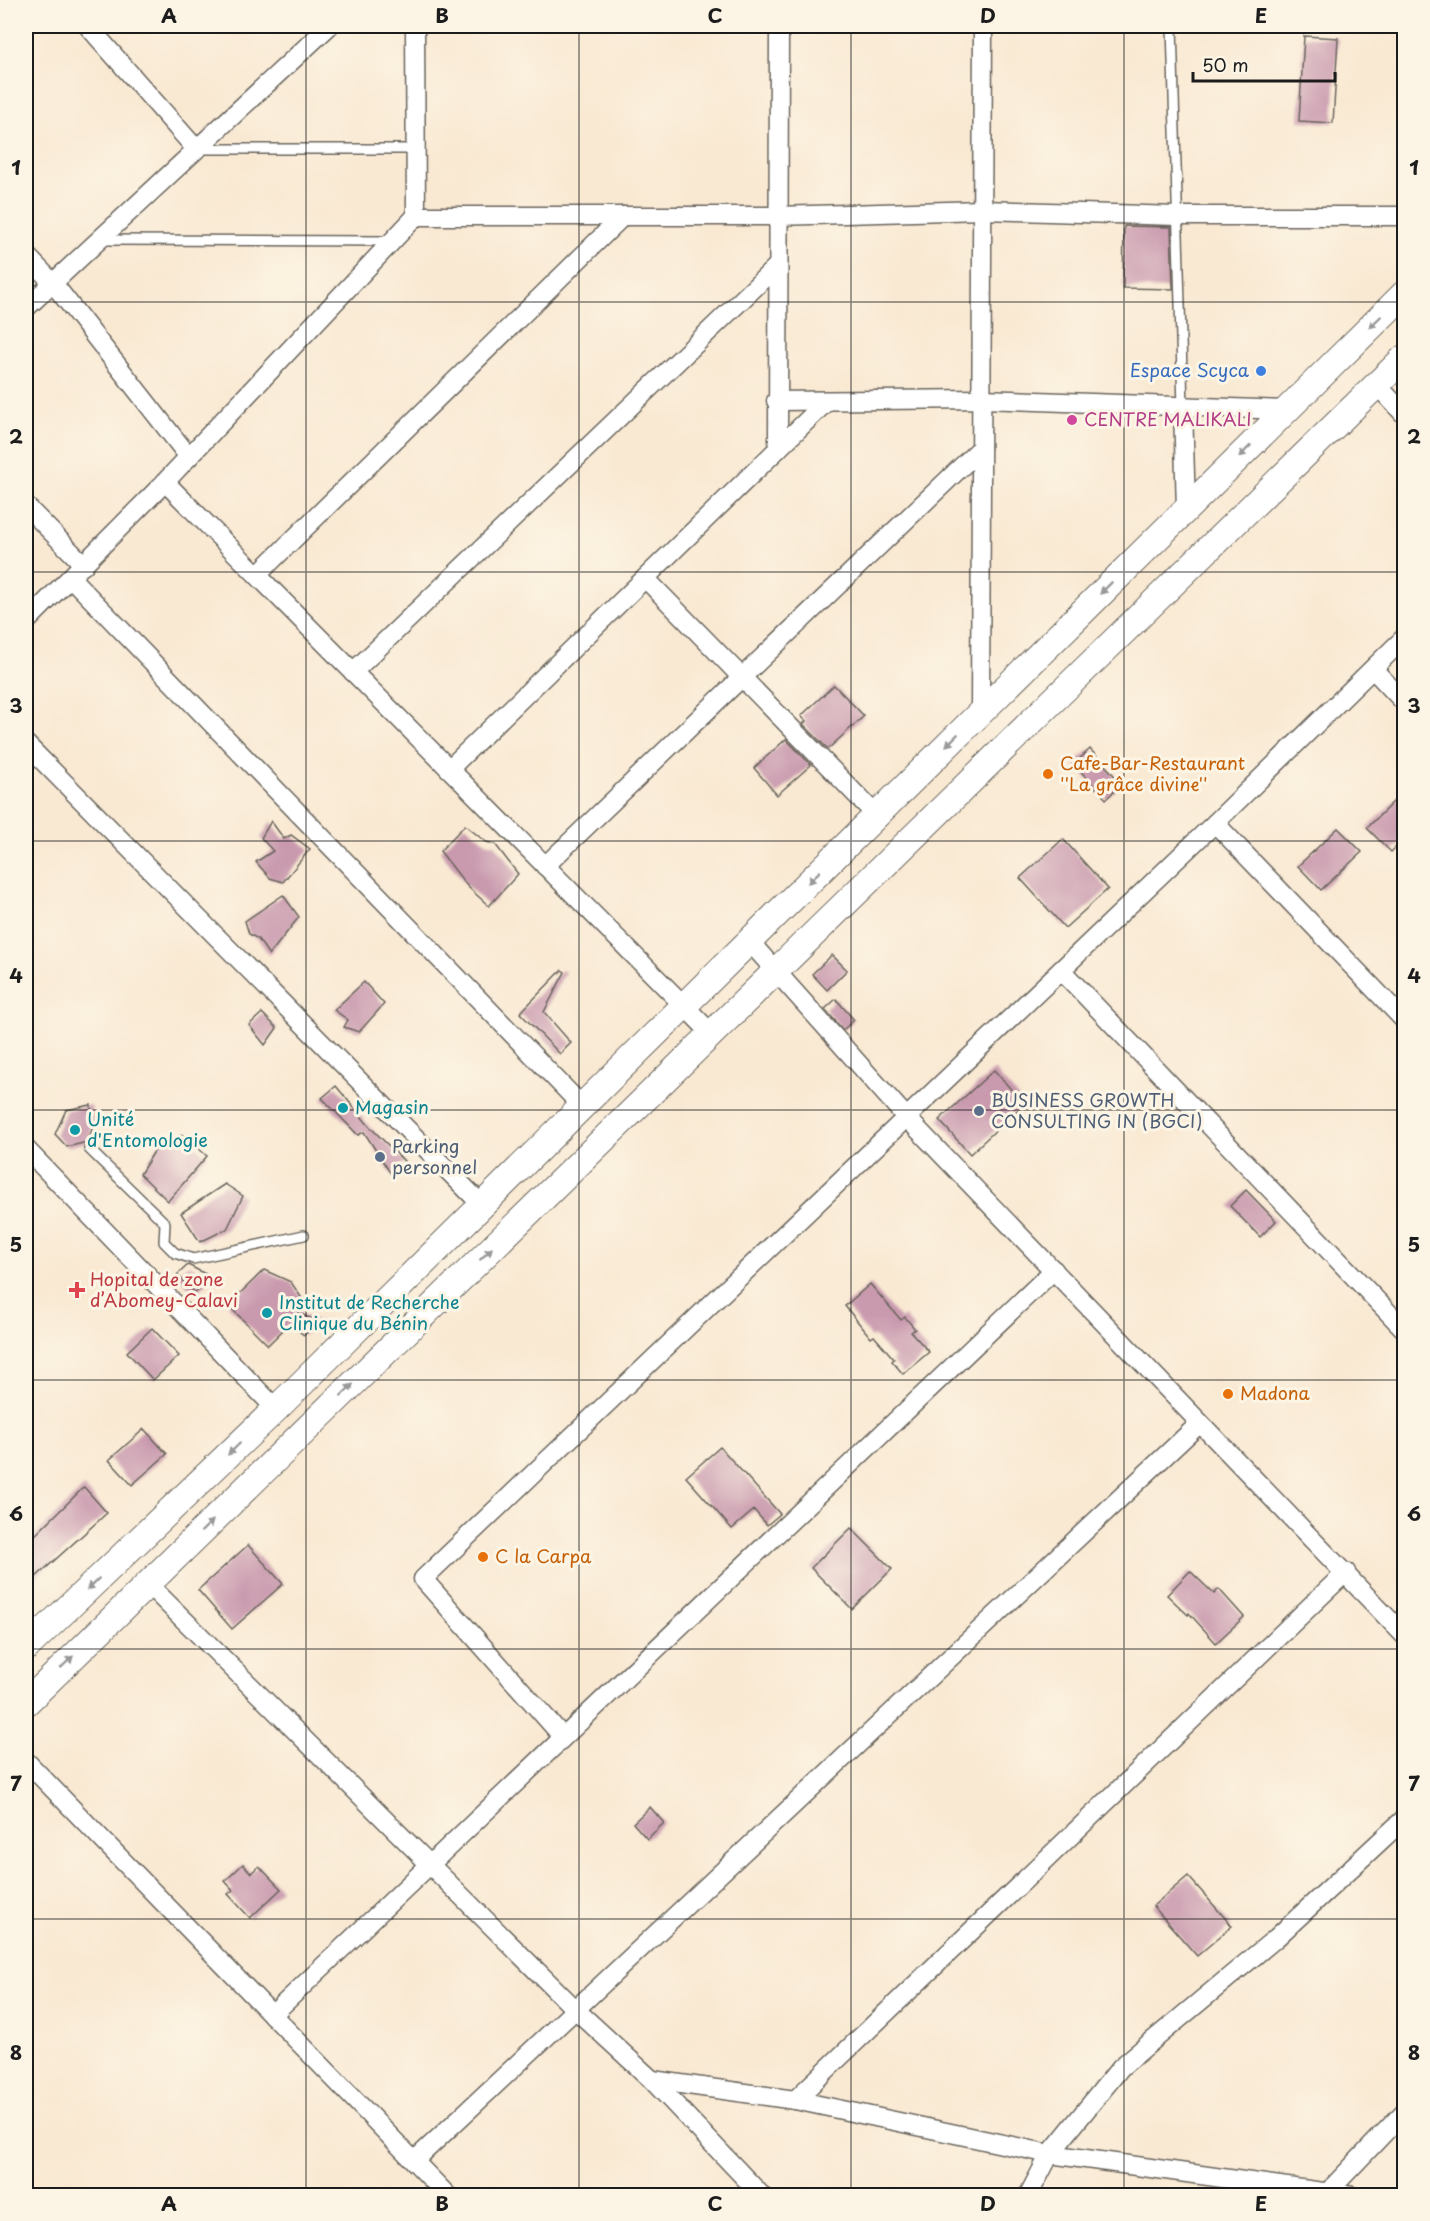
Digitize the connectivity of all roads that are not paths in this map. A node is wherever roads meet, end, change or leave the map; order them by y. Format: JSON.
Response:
{"nodes":[{"id":1,"x":329,"y":26,"type":"edge"},
{"id":2,"x":415,"y":26,"type":"edge"},
{"id":3,"x":778,"y":26,"type":"edge"},
{"id":4,"x":983,"y":26,"type":"edge"},
{"id":5,"x":1172,"y":26,"type":"edge"},
{"id":6,"x":93,"y":27,"type":"edge"},
{"id":7,"x":196,"y":149,"type":"junction"},
{"id":8,"x":416,"y":149,"type":"junction"},
{"id":9,"x":982,"y":210,"type":"junction"},
{"id":10,"x":416,"y":216,"type":"junction"},
{"id":11,"x":623,"y":216,"type":"junction"},
{"id":12,"x":777,"y":216,"type":"junction"},
{"id":13,"x":1177,"y":216,"type":"junction"},
{"id":14,"x":1404,"y":216,"type":"edge"},
{"id":15,"x":99,"y":240,"type":"junction"},
{"id":16,"x":393,"y":241,"type":"junction"},
{"id":17,"x":26,"y":255,"type":"edge"},
{"id":18,"x":777,"y":266,"type":"junction"},
{"id":19,"x":53,"y":283,"type":"junction"},
{"id":20,"x":1404,"y":294,"type":"edge"},
{"id":21,"x":26,"y":308,"type":"edge"},
{"id":22,"x":1404,"y":358,"type":"edge"},
{"id":23,"x":1377,"y":385,"type":"junction"},
{"id":24,"x":982,"y":399,"type":"junction"},
{"id":25,"x":776,"y":401,"type":"junction"},
{"id":26,"x":826,"y":402,"type":"junction"},
{"id":27,"x":1183,"y":408,"type":"junction"},
{"id":28,"x":1287,"y":410,"type":"junction"},
{"id":29,"x":1404,"y":414,"type":"edge"},
{"id":30,"x":981,"y":448,"type":"junction"},
{"id":31,"x":778,"y":449,"type":"junction"},
{"id":32,"x":189,"y":457,"type":"junction"},
{"id":33,"x":165,"y":482,"type":"junction"},
{"id":34,"x":26,"y":506,"type":"edge"},
{"id":35,"x":1186,"y":509,"type":"junction"},
{"id":36,"x":77,"y":571,"type":"junction"},
{"id":37,"x":257,"y":575,"type":"junction"},
{"id":38,"x":646,"y":579,"type":"junction"},
{"id":39,"x":26,"y":622,"type":"edge"},
{"id":40,"x":1404,"y":638,"type":"edge"},
{"id":41,"x":1373,"y":669,"type":"junction"},
{"id":42,"x":353,"y":672,"type":"junction"},
{"id":43,"x":741,"y":677,"type":"junction"},
{"id":44,"x":1404,"y":702,"type":"edge"},
{"id":45,"x":980,"y":712,"type":"junction"},
{"id":46,"x":26,"y":744,"type":"edge"},
{"id":47,"x":449,"y":769,"type":"junction"},
{"id":48,"x":876,"y":815,"type":"junction"},
{"id":49,"x":1215,"y":823,"type":"junction"},
{"id":50,"x":545,"y":866,"type":"junction"},
{"id":51,"x":749,"y":941,"type":"junction"},
{"id":52,"x":1061,"y":970,"type":"junction"},
{"id":53,"x":776,"y":971,"type":"junction"},
{"id":54,"x":684,"y":1006,"type":"junction"},
{"id":55,"x":1404,"y":1020,"type":"edge"},
{"id":56,"x":712,"y":1034,"type":"junction"},
{"id":57,"x":582,"y":1106,"type":"junction"},
{"id":58,"x":906,"y":1117,"type":"junction"},
{"id":59,"x":26,"y":1149,"type":"edge"},
{"id":60,"x":89,"y":1149,"type":"dead end"},
{"id":61,"x":482,"y":1205,"type":"junction"},
{"id":62,"x":304,"y":1235,"type":"dead end"},
{"id":63,"x":1054,"y":1270,"type":"junction"},
{"id":64,"x":1404,"y":1329,"type":"edge"},
{"id":65,"x":276,"y":1409,"type":"junction"},
{"id":66,"x":1200,"y":1423,"type":"junction"},
{"id":67,"x":1346,"y":1572,"type":"junction"},
{"id":68,"x":148,"y":1584,"type":"junction"},
{"id":69,"x":1404,"y":1635,"type":"edge"},
{"id":70,"x":26,"y":1648,"type":"edge"},
{"id":71,"x":26,"y":1703,"type":"edge"},
{"id":72,"x":563,"y":1737,"type":"junction"},
{"id":73,"x":26,"y":1761,"type":"edge"},
{"id":74,"x":1404,"y":1819,"type":"edge"},
{"id":75,"x":430,"y":1864,"type":"junction"},
{"id":76,"x":575,"y":2009,"type":"junction"},
{"id":77,"x":272,"y":2015,"type":"junction"},
{"id":78,"x":652,"y":2080,"type":"junction"},
{"id":79,"x":795,"y":2100,"type":"junction"},
{"id":80,"x":1404,"y":2112,"type":"edge"},
{"id":81,"x":1050,"y":2154,"type":"junction"},
{"id":82,"x":414,"y":2161,"type":"junction"},
{"id":83,"x":1328,"y":2192,"type":"junction"},
{"id":84,"x":448,"y":2196,"type":"edge"},
{"id":85,"x":762,"y":2196,"type":"edge"},
{"id":86,"x":1028,"y":2196,"type":"edge"},
{"id":87,"x":1352,"y":2196,"type":"edge"}],
"edges":[{"from":1,"to":7,"type":"street"},
{"from":2,"to":8,"type":"street"},
{"from":3,"to":12,"type":"street"},
{"from":4,"to":9,"type":"street"},
{"from":5,"to":13,"type":"lane"},
{"from":6,"to":7,"type":"street"},
{"from":7,"to":8,"type":"lane"},
{"from":7,"to":15,"type":"street"},
{"from":8,"to":10,"type":"street"},
{"from":9,"to":12,"type":"street"},
{"from":9,"to":13,"type":"street"},
{"from":9,"to":24,"type":"street"},
{"from":10,"to":11,"type":"street"},
{"from":10,"to":16,"type":"street"},
{"from":11,"to":12,"type":"street"},
{"from":11,"to":37,"type":"street"},
{"from":12,"to":18,"type":"street"},
{"from":13,"to":14,"type":"street"},
{"from":13,"to":27,"type":"lane"},
{"from":15,"to":16,"type":"lane"},
{"from":15,"to":19,"type":"street"},
{"from":16,"to":32,"type":"street"},
{"from":17,"to":19,"type":"street"},
{"from":18,"to":25,"type":"street"},
{"from":18,"to":42,"type":"street"},
{"from":19,"to":21,"type":"street"},
{"from":19,"to":32,"type":"street"},
{"from":20,"to":28,"type":"street","one_way":true},
{"from":22,"to":23,"type":"street"},
{"from":23,"to":29,"type":"street"},
{"from":23,"to":53,"type":"street"},
{"from":24,"to":26,"type":"street"},
{"from":24,"to":27,"type":"street"},
{"from":24,"to":30,"type":"street"},
{"from":25,"to":26,"type":"street"},
{"from":25,"to":31,"type":"street"},
{"from":26,"to":31,"type":"street"},
{"from":27,"to":28,"type":"street"},
{"from":27,"to":35,"type":"street"},
{"from":28,"to":35,"type":"street","one_way":true},
{"from":30,"to":43,"type":"street"},
{"from":30,"to":45,"type":"street"},
{"from":31,"to":38,"type":"street"},
{"from":32,"to":33,"type":"street"},
{"from":33,"to":36,"type":"street"},
{"from":33,"to":37,"type":"street"},
{"from":34,"to":36,"type":"street"},
{"from":35,"to":45,"type":"street","one_way":true},
{"from":36,"to":39,"type":"street"},
{"from":36,"to":57,"type":"street"},
{"from":37,"to":42,"type":"street"},
{"from":38,"to":43,"type":"street"},
{"from":38,"to":47,"type":"street"},
{"from":40,"to":41,"type":"street"},
{"from":41,"to":44,"type":"street"},
{"from":41,"to":49,"type":"street"},
{"from":42,"to":47,"type":"street"},
{"from":43,"to":48,"type":"street"},
{"from":43,"to":50,"type":"street"},
{"from":45,"to":48,"type":"street","one_way":true},
{"from":46,"to":61,"type":"street"},
{"from":47,"to":50,"type":"street"},
{"from":48,"to":51,"type":"street","one_way":true},
{"from":49,"to":52,"type":"street"},
{"from":49,"to":55,"type":"street"},
{"from":50,"to":54,"type":"street"},
{"from":51,"to":53,"type":"street"},
{"from":51,"to":54,"type":"street"},
{"from":52,"to":58,"type":"street"},
{"from":52,"to":64,"type":"street"},
{"from":53,"to":56,"type":"street"},
{"from":53,"to":58,"type":"street"},
{"from":54,"to":56,"type":"street"},
{"from":54,"to":57,"type":"street"},
{"from":68,"to":56,"type":"street","one_way":true},
{"from":57,"to":61,"type":"street"},
{"from":58,"to":63,"type":"street"},
{"from":58,"to":72,"type":"street"},
{"from":59,"to":65,"type":"street"},
{"from":60,"to":62,"type":"lane"},
{"from":61,"to":65,"type":"street"},
{"from":63,"to":66,"type":"street"},
{"from":63,"to":72,"type":"street"},
{"from":65,"to":70,"type":"street","one_way":true},
{"from":66,"to":67,"type":"street"},
{"from":66,"to":76,"type":"street"},
{"from":67,"to":69,"type":"street"},
{"from":67,"to":79,"type":"street"},
{"from":71,"to":68,"type":"street","one_way":true},
{"from":68,"to":75,"type":"street"},
{"from":72,"to":75,"type":"street"},
{"from":73,"to":77,"type":"street"},
{"from":74,"to":81,"type":"street"},
{"from":75,"to":76,"type":"street"},
{"from":75,"to":77,"type":"street"},
{"from":76,"to":78,"type":"street"},
{"from":76,"to":82,"type":"street"},
{"from":77,"to":82,"type":"street"},
{"from":78,"to":79,"type":"street"},
{"from":78,"to":85,"type":"street"},
{"from":79,"to":81,"type":"street"},
{"from":80,"to":83,"type":"street"},
{"from":81,"to":83,"type":"street"},
{"from":81,"to":86,"type":"street"},
{"from":82,"to":84,"type":"street"},
{"from":83,"to":87,"type":"street"}]}
